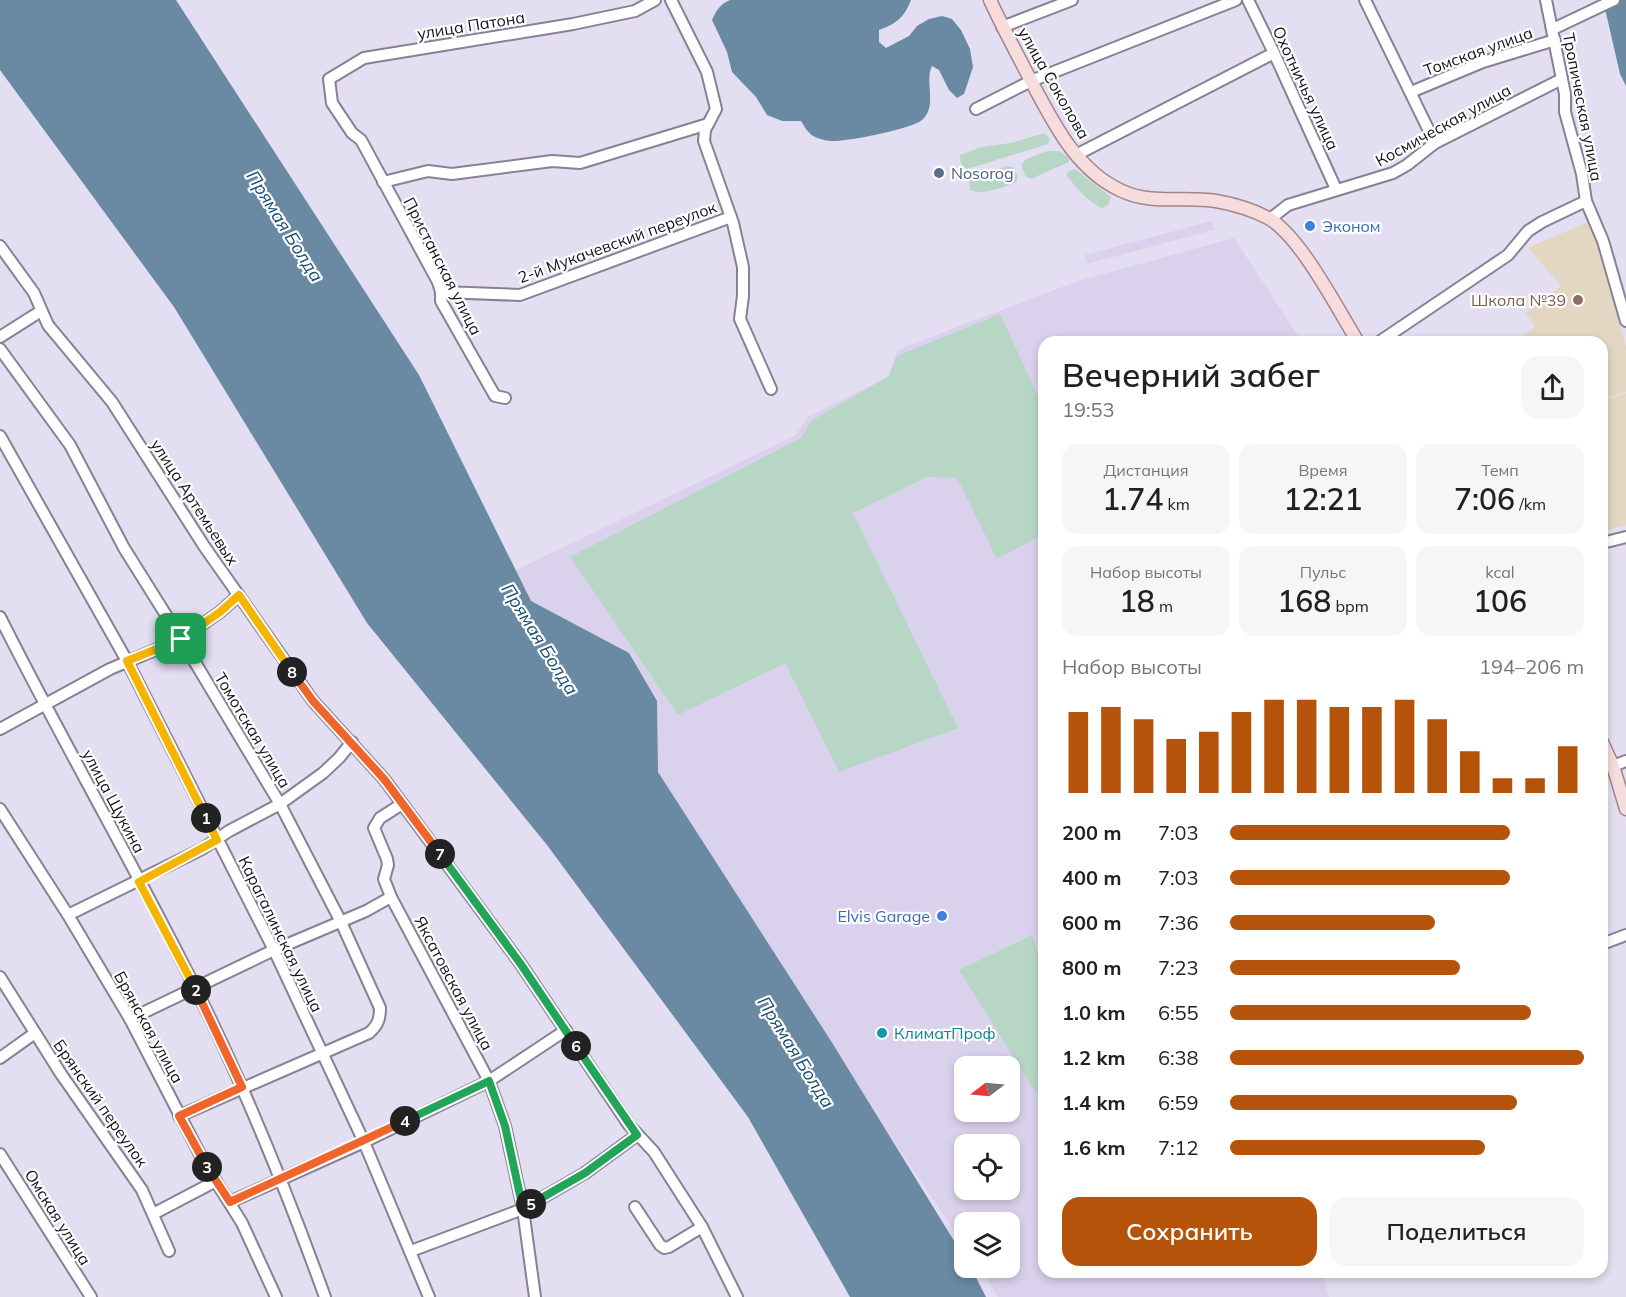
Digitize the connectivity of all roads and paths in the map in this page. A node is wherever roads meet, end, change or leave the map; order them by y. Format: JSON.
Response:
{"nodes":[{"id":1,"x":655,"y":0,"type":"edge"},
{"id":2,"x":671,"y":0,"type":"edge"},
{"id":3,"x":990,"y":0,"type":"edge"},
{"id":4,"x":1072,"y":0,"type":"edge"},
{"id":5,"x":1236,"y":0,"type":"edge"},
{"id":6,"x":1248,"y":0,"type":"edge"},
{"id":7,"x":1365,"y":0,"type":"edge"},
{"id":8,"x":1546,"y":0,"type":"edge"},
{"id":9,"x":1614,"y":0,"type":"edge"},
{"id":10,"x":1002,"y":27,"type":"junction"},
{"id":11,"x":1554,"y":34,"type":"junction"},
{"id":12,"x":1274,"y":53,"type":"junction"},
{"id":13,"x":329,"y":79,"type":"joint"},
{"id":14,"x":1562,"y":79,"type":"junction"},
{"id":15,"x":1031,"y":81,"type":"junction"},
{"id":16,"x":1411,"y":92,"type":"junction"},
{"id":17,"x":976,"y":109,"type":"dead end"},
{"id":18,"x":708,"y":124,"type":"junction"},
{"id":19,"x":1435,"y":143,"type":"junction"},
{"id":20,"x":1076,"y":155,"type":"junction"},
{"id":21,"x":383,"y":182,"type":"junction"},
{"id":22,"x":1336,"y":189,"type":"junction"},
{"id":23,"x":1586,"y":201,"type":"junction"},
{"id":24,"x":731,"y":217,"type":"junction"},
{"id":25,"x":1269,"y":219,"type":"junction"},
{"id":26,"x":0,"y":246,"type":"edge"},
{"id":27,"x":441,"y":292,"type":"junction"},
{"id":28,"x":41,"y":310,"type":"junction"},
{"id":29,"x":1626,"y":321,"type":"edge"},
{"id":30,"x":1354,"y":336,"type":"edge"},
{"id":31,"x":1387,"y":336,"type":"edge"},
{"id":32,"x":0,"y":337,"type":"edge"},
{"id":33,"x":0,"y":349,"type":"edge"},
{"id":34,"x":771,"y":389,"type":"dead end"},
{"id":35,"x":505,"y":398,"type":"dead end"},
{"id":36,"x":0,"y":436,"type":"edge"},
{"id":37,"x":1626,"y":537,"type":"edge"},
{"id":38,"x":1608,"y":542,"type":"edge"},
{"id":39,"x":239,"y":595,"type":"junction"},
{"id":40,"x":0,"y":617,"type":"edge"},
{"id":41,"x":181,"y":639,"type":"junction"},
{"id":42,"x":127,"y":661,"type":"junction"},
{"id":43,"x":45,"y":705,"type":"junction"},
{"id":44,"x":0,"y":729,"type":"edge"},
{"id":45,"x":352,"y":742,"type":"junction"},
{"id":46,"x":1608,"y":755,"type":"edge"},
{"id":47,"x":1626,"y":760,"type":"edge"},
{"id":48,"x":1613,"y":766,"type":"junction"},
{"id":49,"x":280,"y":804,"type":"junction"},
{"id":50,"x":402,"y":804,"type":"junction"},
{"id":51,"x":0,"y":809,"type":"edge"},
{"id":52,"x":1626,"y":810,"type":"edge"},
{"id":53,"x":217,"y":840,"type":"junction"},
{"id":54,"x":139,"y":882,"type":"junction"},
{"id":55,"x":391,"y":897,"type":"junction"},
{"id":56,"x":68,"y":915,"type":"junction"},
{"id":57,"x":341,"y":922,"type":"junction"},
{"id":58,"x":1626,"y":935,"type":"edge"},
{"id":59,"x":1608,"y":942,"type":"edge"},
{"id":60,"x":274,"y":950,"type":"junction"},
{"id":61,"x":0,"y":977,"type":"edge"},
{"id":62,"x":194,"y":987,"type":"junction"},
{"id":63,"x":130,"y":1019,"type":"junction"},
{"id":64,"x":566,"y":1030,"type":"junction"},
{"id":65,"x":35,"y":1033,"type":"junction"},
{"id":66,"x":322,"y":1053,"type":"junction"},
{"id":67,"x":0,"y":1058,"type":"edge"},
{"id":68,"x":489,"y":1081,"type":"junction"},
{"id":69,"x":242,"y":1087,"type":"junction"},
{"id":70,"x":179,"y":1116,"type":"junction"},
{"id":71,"x":637,"y":1135,"type":"junction"},
{"id":72,"x":364,"y":1142,"type":"junction"},
{"id":73,"x":0,"y":1154,"type":"edge"},
{"id":74,"x":281,"y":1180,"type":"junction"},
{"id":75,"x":216,"y":1181,"type":"junction"},
{"id":76,"x":230,"y":1202,"type":"junction"},
{"id":77,"x":635,"y":1207,"type":"dead end"},
{"id":78,"x":523,"y":1209,"type":"junction"},
{"id":79,"x":153,"y":1214,"type":"junction"},
{"id":80,"x":702,"y":1227,"type":"junction"},
{"id":81,"x":169,"y":1251,"type":"dead end"},
{"id":82,"x":411,"y":1251,"type":"junction"},
{"id":83,"x":91,"y":1297,"type":"edge"},
{"id":84,"x":276,"y":1297,"type":"edge"},
{"id":85,"x":325,"y":1297,"type":"edge"},
{"id":86,"x":429,"y":1297,"type":"edge"},
{"id":87,"x":535,"y":1297,"type":"edge"},
{"id":88,"x":737,"y":1297,"type":"edge"}],
"edges":[{"from":1,"to":13,"type":"street","name":"улица Патона"},
{"from":2,"to":18,"type":"street"},
{"from":3,"to":10,"type":"main road","name":"улица Соколова"},
{"from":4,"to":10,"type":"street"},
{"from":5,"to":15,"type":"street"},
{"from":6,"to":12,"type":"street","name":"Охотничья улица"},
{"from":7,"to":16,"type":"street"},
{"from":8,"to":11,"type":"street","name":"Тропическая улица"},
{"from":9,"to":11,"type":"street","name":"Томская улица"},
{"from":10,"to":15,"type":"main road","name":"улица Соколова"},
{"from":11,"to":14,"type":"street","name":"Тропическая улица"},
{"from":11,"to":16,"type":"street","name":"Томская улица"},
{"from":12,"to":20,"type":"street"},
{"from":12,"to":22,"type":"street","name":"Охотничья улица"},
{"from":13,"to":21,"type":"street","name":"Пристанская улица"},
{"from":14,"to":19,"type":"street","name":"Космическая улица"},
{"from":14,"to":23,"type":"street","name":"Тропическая улица"},
{"from":15,"to":17,"type":"street"},
{"from":15,"to":20,"type":"main road","name":"улица Соколова"},
{"from":16,"to":19,"type":"street"},
{"from":18,"to":21,"type":"street"},
{"from":18,"to":24,"type":"street"},
{"from":19,"to":22,"type":"street","name":"Космическая улица"},
{"from":20,"to":25,"type":"main road","name":"улица Соколова"},
{"from":21,"to":27,"type":"street","name":"Пристанская улица"},
{"from":22,"to":25,"type":"street","name":"Космическая улица"},
{"from":23,"to":29,"type":"street","name":"Тропическая улица"},
{"from":23,"to":31,"type":"street"},
{"from":24,"to":27,"type":"street","name":"2-й Мукачевский переулок"},
{"from":24,"to":34,"type":"street"},
{"from":25,"to":30,"type":"main road","name":"улица Соколова"},
{"from":26,"to":28,"type":"street","name":"улица Артемьевых"},
{"from":27,"to":35,"type":"street","name":"Пристанская улица"},
{"from":28,"to":32,"type":"street"},
{"from":28,"to":39,"type":"street","name":"улица Артемьевых"},
{"from":33,"to":41,"type":"street","name":"Томотская улица"},
{"from":36,"to":42,"type":"street","name":"Карагалинская улица"},
{"from":37,"to":38,"type":"street"},
{"from":39,"to":41,"type":"street"},
{"from":39,"to":45,"type":"street","name":"улица Артемьевых"},
{"from":40,"to":43,"type":"street","name":"улица Щукина"},
{"from":41,"to":42,"type":"street"},
{"from":41,"to":49,"type":"street","name":"Томотская улица"},
{"from":42,"to":43,"type":"street"},
{"from":42,"to":53,"type":"street","name":"Карагалинская улица"},
{"from":43,"to":44,"type":"street"},
{"from":43,"to":54,"type":"street","name":"улица Щукина"},
{"from":45,"to":49,"type":"street"},
{"from":45,"to":50,"type":"street","name":"улица Артемьевых"},
{"from":46,"to":48,"type":"main road"},
{"from":47,"to":48,"type":"street"},
{"from":48,"to":52,"type":"main road"},
{"from":49,"to":53,"type":"street"},
{"from":49,"to":57,"type":"street","name":"Томотская улица"},
{"from":50,"to":55,"type":"street","name":"Яксатовская улица"},
{"from":50,"to":64,"type":"street","name":"улица Артемьевых"},
{"from":51,"to":56,"type":"street","name":"Брянская улица"},
{"from":53,"to":54,"type":"street"},
{"from":53,"to":60,"type":"street","name":"Карагалинская улица"},
{"from":54,"to":56,"type":"street"},
{"from":54,"to":62,"type":"street","name":"улица Щукина"},
{"from":55,"to":57,"type":"street"},
{"from":55,"to":68,"type":"street","name":"Яксатовская улица"},
{"from":56,"to":63,"type":"street","name":"Брянская улица"},
{"from":57,"to":60,"type":"street"},
{"from":57,"to":66,"type":"street","name":"Томотская улица"},
{"from":58,"to":59,"type":"street"},
{"from":60,"to":62,"type":"street"},
{"from":60,"to":66,"type":"street","name":"Карагалинская улица"},
{"from":61,"to":65,"type":"street","name":"Брянский переулок"},
{"from":62,"to":63,"type":"street"},
{"from":62,"to":69,"type":"street","name":"улица Щукина"},
{"from":63,"to":70,"type":"street","name":"Брянская улица"},
{"from":64,"to":68,"type":"street"},
{"from":64,"to":71,"type":"street","name":"улица Артемьевых"},
{"from":65,"to":67,"type":"street"},
{"from":65,"to":79,"type":"street","name":"Брянский переулок"},
{"from":66,"to":69,"type":"street"},
{"from":66,"to":72,"type":"street","name":"Карагалинская улица"},
{"from":68,"to":72,"type":"street"},
{"from":68,"to":78,"type":"street","name":"Яксатовская улица"},
{"from":69,"to":70,"type":"street"},
{"from":69,"to":74,"type":"street","name":"улица Щукина"},
{"from":70,"to":75,"type":"street","name":"Брянская улица"},
{"from":71,"to":78,"type":"street"},
{"from":71,"to":80,"type":"street","name":"улица Артемьевых"},
{"from":72,"to":74,"type":"street"},
{"from":72,"to":82,"type":"street","name":"Карагалинская улица"},
{"from":73,"to":83,"type":"street","name":"Омская улица"},
{"from":74,"to":76,"type":"street"},
{"from":74,"to":85,"type":"street","name":"улица Щукина"},
{"from":75,"to":76,"type":"street","name":"Брянская улица"},
{"from":75,"to":79,"type":"street"},
{"from":76,"to":84,"type":"street","name":"Брянская улица"},
{"from":77,"to":80,"type":"street"},
{"from":78,"to":82,"type":"street"},
{"from":78,"to":87,"type":"street","name":"Яксатовская улица"},
{"from":79,"to":81,"type":"street","name":"Брянский переулок"},
{"from":80,"to":88,"type":"street","name":"улица Артемьевых"},
{"from":82,"to":86,"type":"street","name":"Карагалинская улица"}]}
